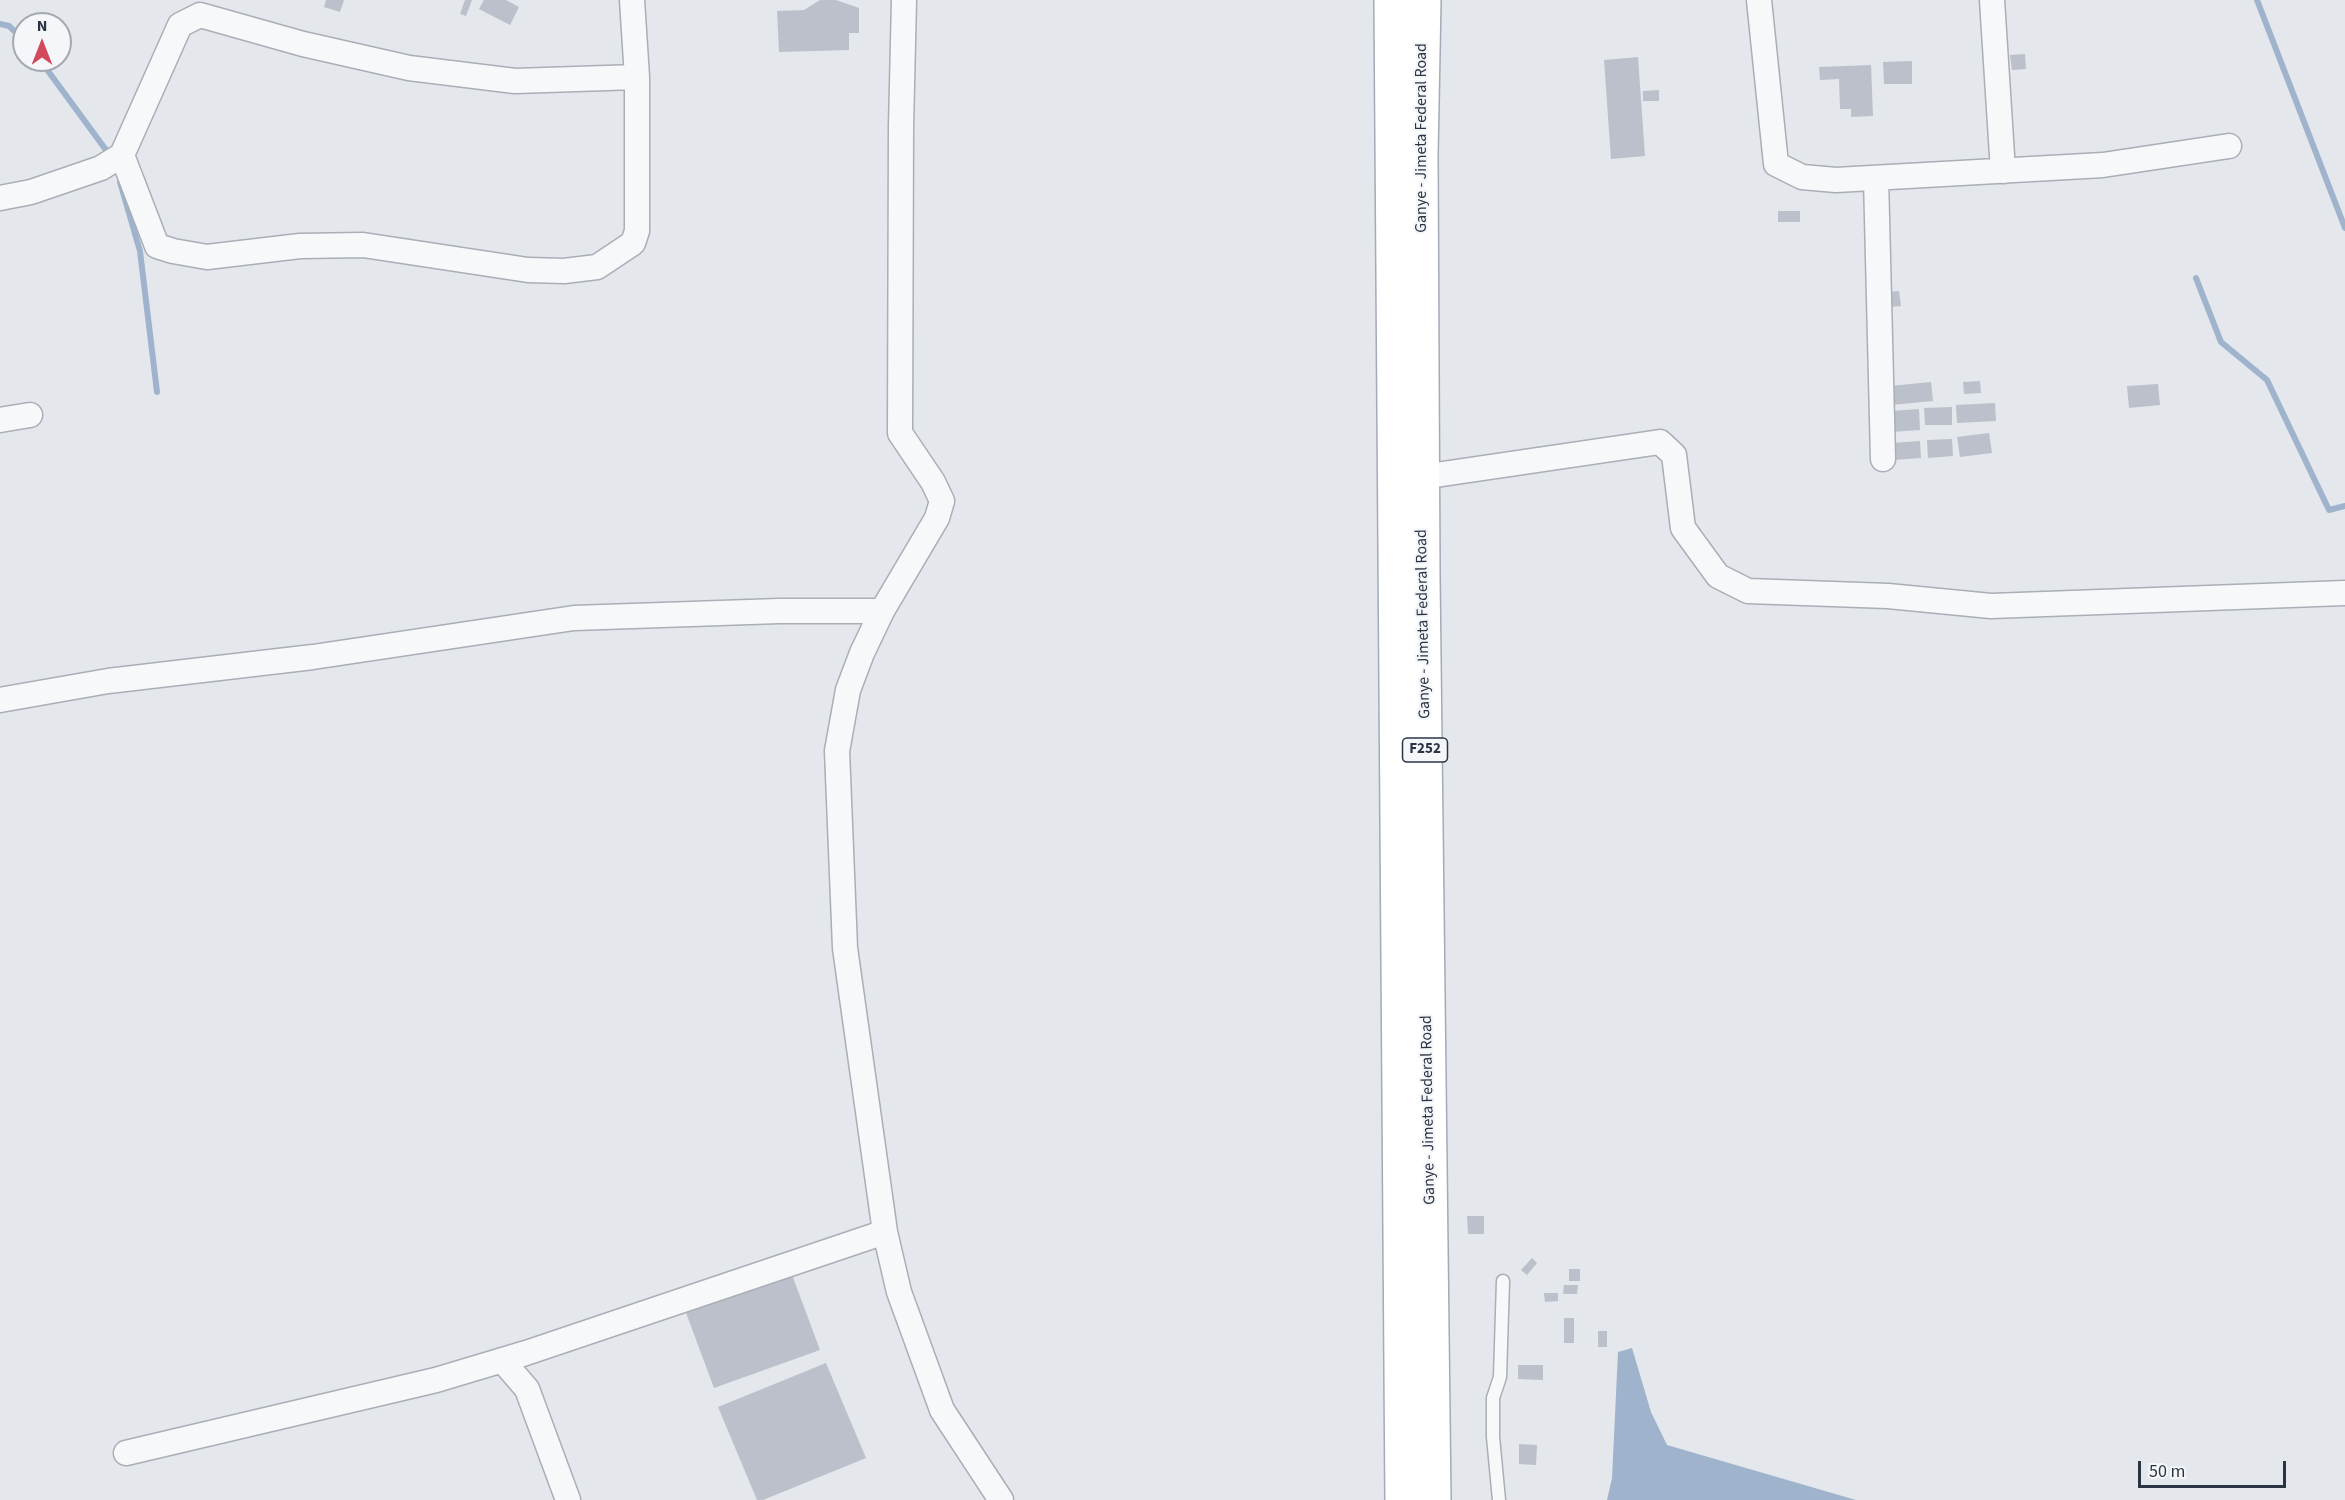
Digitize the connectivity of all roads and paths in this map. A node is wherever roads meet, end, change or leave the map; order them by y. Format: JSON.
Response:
{"nodes":[{"id":1,"x":632,"y":0,"type":"edge"},
{"id":2,"x":904,"y":0,"type":"edge"},
{"id":3,"x":1391,"y":0,"type":"edge"},
{"id":4,"x":1424,"y":0,"type":"edge"},
{"id":5,"x":1759,"y":0,"type":"edge"},
{"id":6,"x":1992,"y":0,"type":"edge"},
{"id":7,"x":636,"y":77,"type":"junction"},
{"id":8,"x":2229,"y":146,"type":"dead end"},
{"id":9,"x":122,"y":155,"type":"junction"},
{"id":10,"x":2003,"y":171,"type":"junction"},
{"id":11,"x":1876,"y":178,"type":"junction"},
{"id":12,"x":0,"y":198,"type":"edge"},
{"id":13,"x":30,"y":415,"type":"dead end"},
{"id":14,"x":0,"y":420,"type":"edge"},
{"id":15,"x":1884,"y":459,"type":"dead end"},
{"id":16,"x":1422,"y":477,"type":"junction"},
{"id":17,"x":2345,"y":593,"type":"edge"},
{"id":18,"x":882,"y":611,"type":"junction"},
{"id":19,"x":0,"y":700,"type":"edge"},
{"id":20,"x":885,"y":1232,"type":"junction"},
{"id":21,"x":1503,"y":1281,"type":"dead end"},
{"id":22,"x":502,"y":1360,"type":"junction"},
{"id":23,"x":126,"y":1453,"type":"dead end"},
{"id":24,"x":568,"y":1500,"type":"edge"},
{"id":25,"x":1001,"y":1500,"type":"edge"},
{"id":26,"x":1402,"y":1500,"type":"edge"},
{"id":27,"x":1434,"y":1500,"type":"edge"},
{"id":28,"x":1499,"y":1500,"type":"edge"}],
"edges":[{"from":1,"to":7,"type":"street"},
{"from":2,"to":18,"type":"street"},
{"from":3,"to":26,"type":"main road","name":"Ganye - Jimeta Federal Road","number":"F252"},
{"from":4,"to":16,"type":"main road","name":"Ganye - Jimeta Federal Road","number":"F252"},
{"from":5,"to":11,"type":"street"},
{"from":6,"to":10,"type":"street"},
{"from":7,"to":9,"type":"street"},
{"from":7,"to":9,"type":"street"},
{"from":8,"to":10,"type":"street"},
{"from":9,"to":12,"type":"street"},
{"from":10,"to":11,"type":"street"},
{"from":11,"to":15,"type":"street"},
{"from":13,"to":14,"type":"street"},
{"from":16,"to":17,"type":"street"},
{"from":16,"to":27,"type":"main road","name":"Ganye - Jimeta Federal Road","number":"F252"},
{"from":18,"to":19,"type":"street"},
{"from":18,"to":20,"type":"street"},
{"from":20,"to":22,"type":"street"},
{"from":20,"to":25,"type":"street"},
{"from":21,"to":28,"type":"lane"},
{"from":22,"to":23,"type":"street"},
{"from":22,"to":24,"type":"street"}]}
